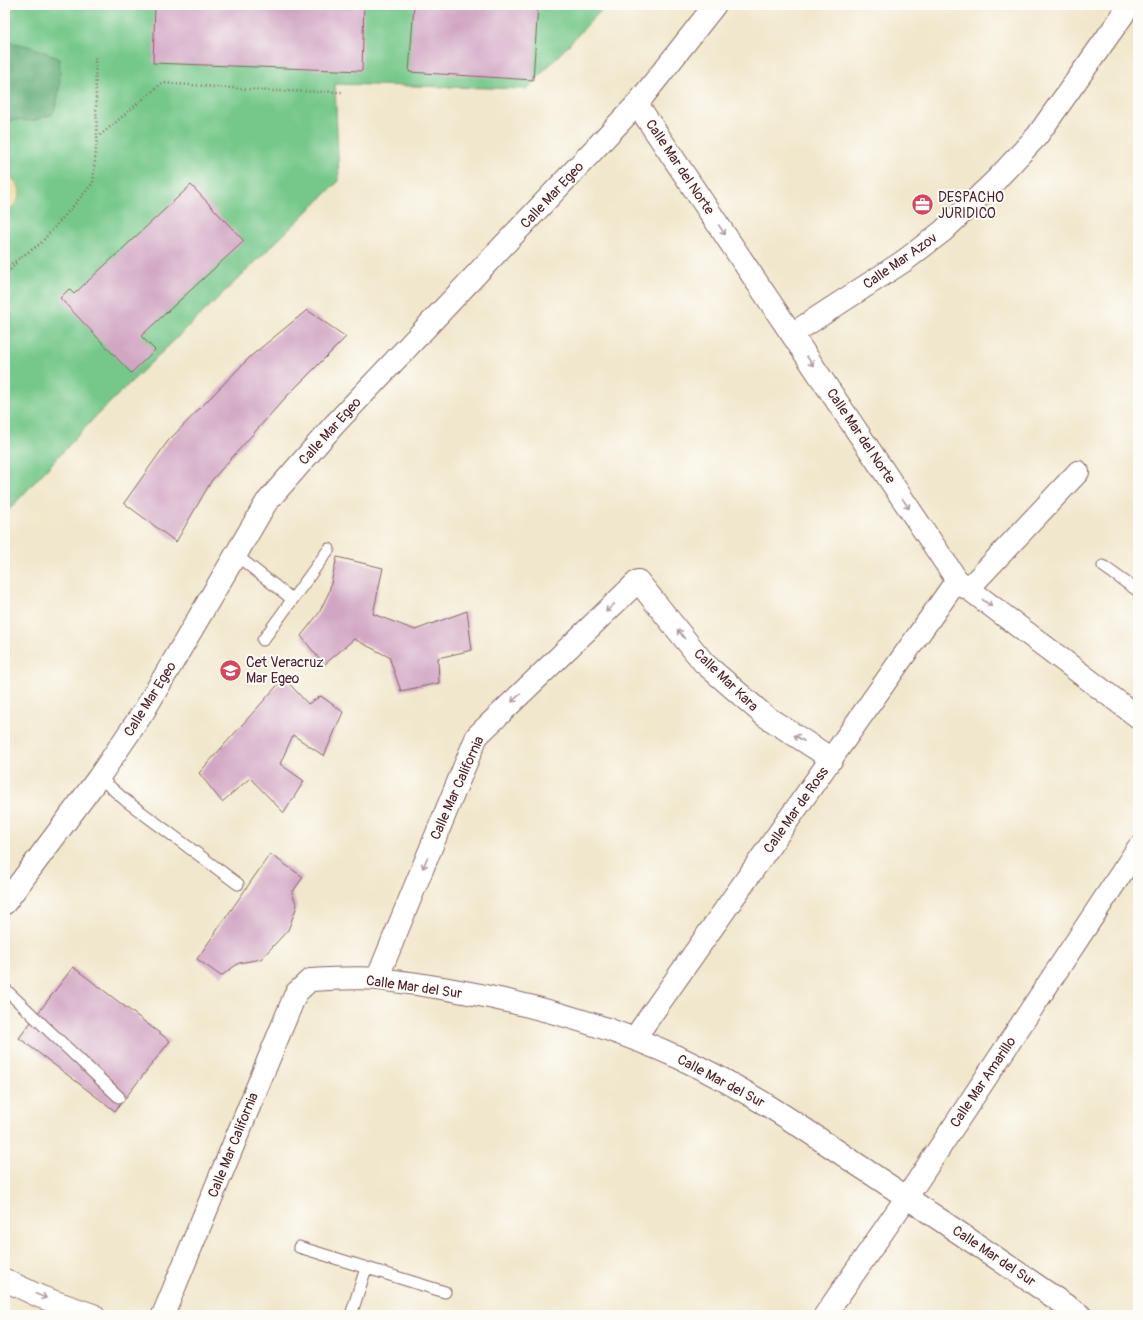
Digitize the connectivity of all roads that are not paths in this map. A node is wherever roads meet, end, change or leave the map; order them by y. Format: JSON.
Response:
{"nodes":[{"id":1,"x":715,"y":5,"type":"edge"},
{"id":2,"x":1130,"y":5,"type":"edge"},
{"id":3,"x":637,"y":104,"type":"junction"},
{"id":4,"x":792,"y":334,"type":"junction"},
{"id":5,"x":1078,"y":472,"type":"dead end"},
{"id":6,"x":329,"y":549,"type":"dead end"},
{"id":7,"x":236,"y":555,"type":"junction"},
{"id":8,"x":1103,"y":566,"type":"dead end"},
{"id":9,"x":638,"y":581,"type":"joint"},
{"id":10,"x":963,"y":585,"type":"junction"},
{"id":11,"x":1138,"y":591,"type":"edge"},
{"id":12,"x":292,"y":599,"type":"junction"},
{"id":13,"x":263,"y":640,"type":"dead end"},
{"id":14,"x":1138,"y":717,"type":"edge"},
{"id":15,"x":832,"y":759,"type":"junction"},
{"id":16,"x":99,"y":777,"type":"junction"},
{"id":17,"x":1138,"y":848,"type":"edge"},
{"id":18,"x":238,"y":884,"type":"dead end"},
{"id":19,"x":5,"y":903,"type":"edge"},
{"id":20,"x":377,"y":979,"type":"junction"},
{"id":21,"x":310,"y":980,"type":"joint"},
{"id":22,"x":5,"y":989,"type":"edge"},
{"id":23,"x":634,"y":1040,"type":"junction"},
{"id":24,"x":119,"y":1097,"type":"dead end"},
{"id":25,"x":907,"y":1197,"type":"junction"},
{"id":26,"x":299,"y":1247,"type":"dead end"},
{"id":27,"x":366,"y":1268,"type":"junction"},
{"id":28,"x":5,"y":1280,"type":"edge"},
{"id":29,"x":446,"y":1292,"type":"dead end"},
{"id":30,"x":93,"y":1315,"type":"edge"},
{"id":31,"x":163,"y":1315,"type":"edge"},
{"id":32,"x":350,"y":1315,"type":"edge"},
{"id":33,"x":825,"y":1315,"type":"edge"},
{"id":34,"x":1080,"y":1315,"type":"edge"}],
"edges":[{"from":1,"to":3,"type":"street","name":"Calle Mar Egeo"},
{"from":2,"to":4,"type":"street","name":"Calle Mar Azov"},
{"from":3,"to":4,"type":"street","name":"Calle Mar del Norte","one_way":true},
{"from":3,"to":7,"type":"street","name":"Calle Mar Egeo"},
{"from":4,"to":10,"type":"street","name":"Calle Mar del Norte","one_way":true},
{"from":5,"to":10,"type":"street","name":"Calle Mar de Ross"},
{"from":6,"to":12,"type":"lane"},
{"from":7,"to":12,"type":"lane"},
{"from":7,"to":16,"type":"street","name":"Calle Mar Egeo"},
{"from":8,"to":11,"type":"lane"},
{"from":15,"to":9,"type":"street","name":"Calle Mar Kara","one_way":true},
{"from":9,"to":20,"type":"street","name":"Calle Mar California","one_way":true},
{"from":10,"to":14,"type":"street","name":"Calle Mar del Norte","one_way":true},
{"from":10,"to":15,"type":"street","name":"Calle Mar de Ross"},
{"from":12,"to":13,"type":"lane"},
{"from":15,"to":23,"type":"street","name":"Calle Mar de Ross"},
{"from":16,"to":18,"type":"lane"},
{"from":16,"to":19,"type":"street","name":"Calle Mar Egeo"},
{"from":17,"to":25,"type":"street","name":"Calle Mar Amarillo"},
{"from":20,"to":21,"type":"street","name":"Calle Mar del Sur"},
{"from":20,"to":23,"type":"street","name":"Calle Mar del Sur"},
{"from":21,"to":31,"type":"street","name":"Calle Mar California"},
{"from":22,"to":24,"type":"lane"},
{"from":23,"to":25,"type":"street","name":"Calle Mar del Sur"},
{"from":25,"to":33,"type":"street","name":"Calle Mar Amarillo"},
{"from":25,"to":34,"type":"street","name":"Calle Mar del Sur"},
{"from":26,"to":27,"type":"lane"},
{"from":27,"to":29,"type":"lane"},
{"from":27,"to":32,"type":"lane"},
{"from":28,"to":30,"type":"street","one_way":true}]}
